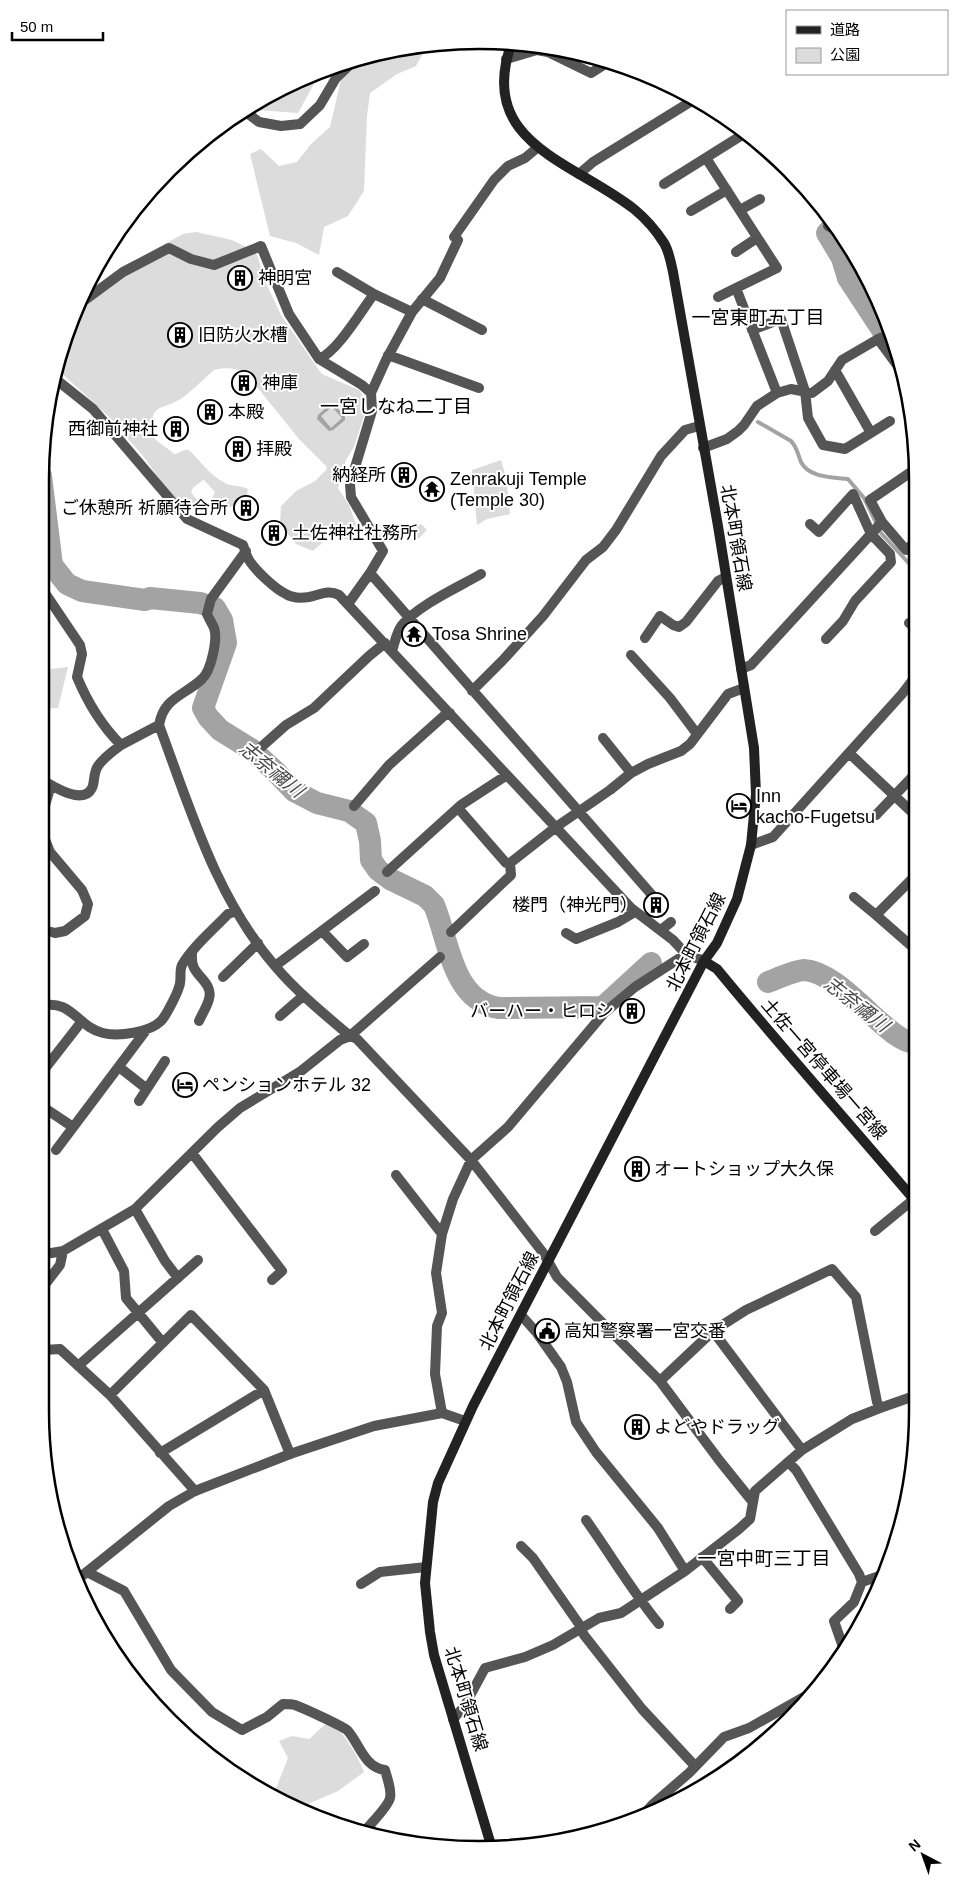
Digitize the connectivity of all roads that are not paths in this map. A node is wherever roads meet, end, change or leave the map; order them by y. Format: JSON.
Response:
{"nodes":[{"id":1,"x":509,"y":50,"type":"edge"},
{"id":2,"x":531,"y":52,"type":"edge"},
{"id":3,"x":555,"y":56,"type":"edge"},
{"id":4,"x":506,"y":59,"type":"junction"},
{"id":5,"x":601,"y":67,"type":"edge"},
{"id":6,"x":343,"y":71,"type":"edge"},
{"id":7,"x":688,"y":103,"type":"edge"},
{"id":8,"x":250,"y":115,"type":"edge"},
{"id":9,"x":739,"y":137,"type":"edge"},
{"id":10,"x":537,"y":148,"type":"junction"},
{"id":11,"x":706,"y":158,"type":"junction"},
{"id":12,"x":579,"y":174,"type":"junction"},
{"id":13,"x":664,"y":184,"type":"dead end"},
{"id":14,"x":727,"y":190,"type":"junction"},
{"id":15,"x":760,"y":199,"type":"dead end"},
{"id":16,"x":740,"y":210,"type":"junction"},
{"id":17,"x":692,"y":211,"type":"dead end"},
{"id":18,"x":757,"y":238,"type":"junction"},
{"id":19,"x":736,"y":252,"type":"dead end"},
{"id":20,"x":338,"y":272,"type":"dead end"},
{"id":21,"x":736,"y":288,"type":"junction"},
{"id":22,"x":374,"y":294,"type":"junction"},
{"id":23,"x":90,"y":297,"type":"edge"},
{"id":24,"x":718,"y":297,"type":"dead end"},
{"id":25,"x":422,"y":299,"type":"junction"},
{"id":26,"x":412,"y":312,"type":"junction"},
{"id":27,"x":482,"y":330,"type":"dead end"},
{"id":28,"x":752,"y":330,"type":"junction"},
{"id":29,"x":884,"y":336,"type":"edge"},
{"id":30,"x":388,"y":355,"type":"junction"},
{"id":31,"x":319,"y":359,"type":"junction"},
{"id":32,"x":835,"y":370,"type":"junction"},
{"id":33,"x":60,"y":382,"type":"edge"},
{"id":34,"x":479,"y":388,"type":"dead end"},
{"id":35,"x":805,"y":392,"type":"junction"},
{"id":36,"x":371,"y":393,"type":"junction"},
{"id":37,"x":776,"y":393,"type":"junction"},
{"id":38,"x":890,"y":421,"type":"dead end"},
{"id":39,"x":699,"y":426,"type":"junction"},
{"id":40,"x":871,"y":433,"type":"junction"},
{"id":41,"x":703,"y":448,"type":"junction"},
{"id":42,"x":909,"y":474,"type":"edge"},
{"id":43,"x":882,"y":522,"type":"junction"},
{"id":44,"x":810,"y":524,"type":"dead end"},
{"id":45,"x":870,"y":534,"type":"junction"},
{"id":46,"x":909,"y":547,"type":"edge"},
{"id":47,"x":246,"y":552,"type":"junction"},
{"id":48,"x":370,"y":573,"type":"junction"},
{"id":49,"x":481,"y":574,"type":"dead end"},
{"id":50,"x":726,"y":578,"type":"junction"},
{"id":51,"x":49,"y":599,"type":"edge"},
{"id":52,"x":348,"y":604,"type":"junction"},
{"id":53,"x":409,"y":619,"type":"junction"},
{"id":54,"x":644,"y":638,"type":"dead end"},
{"id":55,"x":826,"y":639,"type":"dead end"},
{"id":56,"x":389,"y":647,"type":"junction"},
{"id":57,"x":631,"y":656,"type":"dead end"},
{"id":58,"x":741,"y":669,"type":"junction"},
{"id":59,"x":909,"y":684,"type":"edge"},
{"id":60,"x":744,"y":688,"type":"junction"},
{"id":61,"x":472,"y":691,"type":"junction"},
{"id":62,"x":450,"y":713,"type":"junction"},
{"id":63,"x":159,"y":725,"type":"junction"},
{"id":64,"x":697,"y":734,"type":"junction"},
{"id":65,"x":603,"y":738,"type":"dead end"},
{"id":66,"x":121,"y":746,"type":"junction"},
{"id":67,"x":259,"y":749,"type":"dead end"},
{"id":68,"x":849,"y":753,"type":"junction"},
{"id":69,"x":631,"y":773,"type":"junction"},
{"id":70,"x":507,"y":775,"type":"junction"},
{"id":71,"x":909,"y":780,"type":"edge"},
{"id":72,"x":51,"y":785,"type":"joint"},
{"id":73,"x":49,"y":792,"type":"edge"},
{"id":74,"x":894,"y":796,"type":"junction"},
{"id":75,"x":354,"y":806,"type":"dead end"},
{"id":76,"x":458,"y":808,"type":"junction"},
{"id":77,"x":909,"y":810,"type":"edge"},
{"id":78,"x":579,"y":811,"type":"junction"},
{"id":79,"x":876,"y":815,"type":"dead end"},
{"id":80,"x":556,"y":827,"type":"junction"},
{"id":81,"x":751,"y":845,"type":"junction"},
{"id":82,"x":49,"y":849,"type":"edge"},
{"id":83,"x":510,"y":863,"type":"junction"},
{"id":84,"x":387,"y":872,"type":"dead end"},
{"id":85,"x":909,"y":882,"type":"edge"},
{"id":86,"x":375,"y":891,"type":"dead end"},
{"id":87,"x":652,"y":894,"type":"dead end"},
{"id":88,"x":854,"y":897,"type":"dead end"},
{"id":89,"x":236,"y":911,"type":"junction"},
{"id":90,"x":635,"y":912,"type":"junction"},
{"id":91,"x":876,"y":915,"type":"junction"},
{"id":92,"x":671,"y":922,"type":"dead end"},
{"id":93,"x":661,"y":930,"type":"junction"},
{"id":94,"x":49,"y":931,"type":"edge"},
{"id":95,"x":322,"y":931,"type":"junction"},
{"id":96,"x":451,"y":932,"type":"dead end"},
{"id":97,"x":566,"y":933,"type":"dead end"},
{"id":98,"x":258,"y":943,"type":"junction"},
{"id":99,"x":364,"y":944,"type":"dead end"},
{"id":100,"x":909,"y":944,"type":"edge"},
{"id":101,"x":192,"y":952,"type":"junction"},
{"id":102,"x":686,"y":954,"type":"junction"},
{"id":103,"x":440,"y":957,"type":"dead end"},
{"id":104,"x":704,"y":961,"type":"junction"},
{"id":105,"x":275,"y":966,"type":"junction"},
{"id":106,"x":223,"y":977,"type":"dead end"},
{"id":107,"x":304,"y":996,"type":"junction"},
{"id":108,"x":49,"y":1004,"type":"edge"},
{"id":109,"x":280,"y":1016,"type":"dead end"},
{"id":110,"x":82,"y":1020,"type":"junction"},
{"id":111,"x":199,"y":1021,"type":"dead end"},
{"id":112,"x":148,"y":1028,"type":"junction"},
{"id":113,"x":350,"y":1036,"type":"junction"},
{"id":114,"x":165,"y":1061,"type":"dead end"},
{"id":115,"x":49,"y":1063,"type":"edge"},
{"id":116,"x":119,"y":1067,"type":"junction"},
{"id":117,"x":147,"y":1089,"type":"junction"},
{"id":118,"x":139,"y":1101,"type":"dead end"},
{"id":119,"x":49,"y":1111,"type":"edge"},
{"id":120,"x":73,"y":1127,"type":"junction"},
{"id":121,"x":56,"y":1150,"type":"dead end"},
{"id":122,"x":192,"y":1153,"type":"junction"},
{"id":123,"x":471,"y":1160,"type":"junction"},
{"id":124,"x":396,"y":1175,"type":"dead end"},
{"id":125,"x":909,"y":1194,"type":"edge"},
{"id":126,"x":909,"y":1206,"type":"edge"},
{"id":127,"x":135,"y":1209,"type":"junction"},
{"id":128,"x":102,"y":1229,"type":"junction"},
{"id":129,"x":875,"y":1231,"type":"dead end"},
{"id":130,"x":442,"y":1234,"type":"junction"},
{"id":131,"x":63,"y":1251,"type":"junction"},
{"id":132,"x":49,"y":1253,"type":"edge"},
{"id":133,"x":198,"y":1260,"type":"dead end"},
{"id":134,"x":548,"y":1261,"type":"junction"},
{"id":135,"x":178,"y":1278,"type":"junction"},
{"id":136,"x":49,"y":1279,"type":"edge"},
{"id":137,"x":272,"y":1280,"type":"dead end"},
{"id":138,"x":139,"y":1314,"type":"junction"},
{"id":139,"x":520,"y":1315,"type":"junction"},
{"id":140,"x":713,"y":1331,"type":"junction"},
{"id":141,"x":163,"y":1342,"type":"junction"},
{"id":142,"x":49,"y":1350,"type":"edge"},
{"id":143,"x":78,"y":1366,"type":"junction"},
{"id":144,"x":660,"y":1380,"type":"junction"},
{"id":145,"x":264,"y":1390,"type":"junction"},
{"id":146,"x":110,"y":1395,"type":"junction"},
{"id":147,"x":909,"y":1399,"type":"edge"},
{"id":148,"x":880,"y":1408,"type":"junction"},
{"id":149,"x":442,"y":1413,"type":"junction"},
{"id":150,"x":465,"y":1421,"type":"junction"},
{"id":151,"x":802,"y":1450,"type":"junction"},
{"id":152,"x":160,"y":1453,"type":"junction"},
{"id":153,"x":290,"y":1454,"type":"junction"},
{"id":154,"x":788,"y":1462,"type":"junction"},
{"id":155,"x":195,"y":1491,"type":"junction"},
{"id":156,"x":752,"y":1501,"type":"junction"},
{"id":157,"x":586,"y":1520,"type":"dead end"},
{"id":158,"x":521,"y":1546,"type":"dead end"},
{"id":159,"x":702,"y":1557,"type":"junction"},
{"id":160,"x":426,"y":1567,"type":"junction"},
{"id":161,"x":685,"y":1571,"type":"junction"},
{"id":162,"x":87,"y":1572,"type":"junction"},
{"id":163,"x":82,"y":1576,"type":"edge"},
{"id":164,"x":875,"y":1577,"type":"edge"},
{"id":165,"x":862,"y":1582,"type":"junction"},
{"id":166,"x":361,"y":1584,"type":"dead end"},
{"id":167,"x":639,"y":1601,"type":"junction"},
{"id":168,"x":730,"y":1609,"type":"dead end"},
{"id":169,"x":659,"y":1624,"type":"dead end"},
{"id":170,"x":580,"y":1629,"type":"junction"},
{"id":171,"x":842,"y":1643,"type":"edge"},
{"id":172,"x":796,"y":1701,"type":"edge"},
{"id":173,"x":453,"y":1719,"type":"junction"},
{"id":174,"x":695,"y":1766,"type":"junction"},
{"id":175,"x":653,"y":1804,"type":"edge"},
{"id":176,"x":368,"y":1827,"type":"edge"},
{"id":177,"x":490,"y":1841,"type":"edge"}],
"edges":[{"from":1,"to":4,"type":"main road","name":"北本町領石線"},
{"from":2,"to":4,"type":"street"},
{"from":3,"to":5,"type":"street"},
{"from":4,"to":10,"type":"main road","name":"北本町領石線"},
{"from":6,"to":8,"type":"street"},
{"from":7,"to":12,"type":"street"},
{"from":9,"to":11,"type":"street"},
{"from":10,"to":12,"type":"main road","name":"北本町領石線"},
{"from":10,"to":25,"type":"street"},
{"from":11,"to":13,"type":"street"},
{"from":11,"to":14,"type":"street"},
{"from":12,"to":39,"type":"main road","name":"北本町領石線"},
{"from":14,"to":16,"type":"street"},
{"from":14,"to":17,"type":"street"},
{"from":15,"to":16,"type":"street"},
{"from":16,"to":18,"type":"street"},
{"from":18,"to":19,"type":"street"},
{"from":18,"to":21,"type":"street"},
{"from":20,"to":22,"type":"street"},
{"from":21,"to":24,"type":"street"},
{"from":21,"to":28,"type":"street"},
{"from":22,"to":26,"type":"street"},
{"from":22,"to":31,"type":"street"},
{"from":23,"to":31,"type":"street"},
{"from":25,"to":26,"type":"street"},
{"from":25,"to":27,"type":"street"},
{"from":26,"to":30,"type":"street"},
{"from":28,"to":35,"type":"street"},
{"from":28,"to":37,"type":"street"},
{"from":29,"to":32,"type":"street"},
{"from":30,"to":34,"type":"street"},
{"from":30,"to":36,"type":"street"},
{"from":31,"to":36,"type":"street"},
{"from":32,"to":35,"type":"street"},
{"from":32,"to":40,"type":"street"},
{"from":33,"to":47,"type":"street"},
{"from":35,"to":37,"type":"street"},
{"from":35,"to":40,"type":"street"},
{"from":36,"to":48,"type":"street"},
{"from":37,"to":41,"type":"street"},
{"from":38,"to":40,"type":"street"},
{"from":39,"to":41,"type":"main road","name":"北本町領石線"},
{"from":39,"to":61,"type":"street"},
{"from":41,"to":50,"type":"main road","name":"北本町領石線"},
{"from":42,"to":43,"type":"street"},
{"from":43,"to":45,"type":"street"},
{"from":43,"to":46,"type":"street"},
{"from":44,"to":45,"type":"street"},
{"from":45,"to":55,"type":"street"},
{"from":45,"to":58,"type":"street"},
{"from":47,"to":52,"type":"street"},
{"from":47,"to":63,"type":"street"},
{"from":48,"to":52,"type":"street"},
{"from":48,"to":53,"type":"street"},
{"from":49,"to":53,"type":"street"},
{"from":50,"to":54,"type":"street"},
{"from":50,"to":58,"type":"main road","name":"北本町領石線"},
{"from":51,"to":66,"type":"street"},
{"from":52,"to":56,"type":"street"},
{"from":53,"to":56,"type":"street"},
{"from":53,"to":61,"type":"street"},
{"from":56,"to":62,"type":"street"},
{"from":56,"to":67,"type":"street"},
{"from":57,"to":64,"type":"street"},
{"from":58,"to":60,"type":"main road","name":"北本町領石線"},
{"from":59,"to":68,"type":"street"},
{"from":60,"to":64,"type":"street"},
{"from":60,"to":81,"type":"main road","name":"北本町領石線"},
{"from":61,"to":78,"type":"street"},
{"from":62,"to":70,"type":"street"},
{"from":62,"to":75,"type":"street"},
{"from":63,"to":66,"type":"street"},
{"from":63,"to":89,"type":"street"},
{"from":64,"to":69,"type":"street"},
{"from":65,"to":69,"type":"street"},
{"from":66,"to":72,"type":"street"},
{"from":68,"to":74,"type":"street"},
{"from":68,"to":81,"type":"street"},
{"from":69,"to":78,"type":"street"},
{"from":70,"to":76,"type":"street"},
{"from":70,"to":80,"type":"street"},
{"from":71,"to":74,"type":"street"},
{"from":72,"to":73,"type":"street"},
{"from":74,"to":77,"type":"street"},
{"from":74,"to":79,"type":"street"},
{"from":76,"to":83,"type":"street"},
{"from":76,"to":84,"type":"street"},
{"from":78,"to":80,"type":"street"},
{"from":78,"to":87,"type":"street"},
{"from":80,"to":83,"type":"street"},
{"from":80,"to":90,"type":"street"},
{"from":81,"to":104,"type":"main road","name":"北本町領石線"},
{"from":82,"to":94,"type":"street"},
{"from":83,"to":96,"type":"street"},
{"from":85,"to":91,"type":"street"},
{"from":86,"to":95,"type":"street"},
{"from":88,"to":91,"type":"street"},
{"from":89,"to":98,"type":"street"},
{"from":89,"to":101,"type":"street"},
{"from":90,"to":93,"type":"street"},
{"from":90,"to":97,"type":"street"},
{"from":91,"to":100,"type":"street"},
{"from":92,"to":93,"type":"street"},
{"from":93,"to":102,"type":"street"},
{"from":95,"to":99,"type":"street"},
{"from":95,"to":105,"type":"street"},
{"from":98,"to":105,"type":"street"},
{"from":98,"to":106,"type":"street"},
{"from":101,"to":111,"type":"street"},
{"from":101,"to":112,"type":"street"},
{"from":102,"to":104,"type":"street"},
{"from":102,"to":123,"type":"street"},
{"from":103,"to":113,"type":"street"},
{"from":104,"to":125,"type":"main road","name":"土佐一宮停車場一宮線"},
{"from":104,"to":134,"type":"main road","name":"北本町領石線"},
{"from":105,"to":107,"type":"street"},
{"from":107,"to":109,"type":"street"},
{"from":107,"to":113,"type":"street"},
{"from":108,"to":110,"type":"street"},
{"from":110,"to":112,"type":"street"},
{"from":110,"to":115,"type":"street"},
{"from":112,"to":116,"type":"street"},
{"from":113,"to":122,"type":"street"},
{"from":113,"to":123,"type":"street"},
{"from":114,"to":117,"type":"street"},
{"from":116,"to":117,"type":"street"},
{"from":116,"to":120,"type":"street"},
{"from":117,"to":118,"type":"street"},
{"from":119,"to":120,"type":"street"},
{"from":120,"to":121,"type":"street"},
{"from":122,"to":127,"type":"street"},
{"from":122,"to":137,"type":"street"},
{"from":123,"to":130,"type":"street"},
{"from":123,"to":134,"type":"street"},
{"from":124,"to":130,"type":"street"},
{"from":126,"to":129,"type":"street"},
{"from":127,"to":128,"type":"street"},
{"from":127,"to":135,"type":"street"},
{"from":128,"to":131,"type":"street"},
{"from":128,"to":138,"type":"street"},
{"from":130,"to":149,"type":"street"},
{"from":131,"to":132,"type":"street"},
{"from":131,"to":136,"type":"street"},
{"from":133,"to":135,"type":"street"},
{"from":134,"to":139,"type":"main road","name":"北本町領石線"},
{"from":134,"to":144,"type":"street"},
{"from":135,"to":138,"type":"street"},
{"from":138,"to":141,"type":"street"},
{"from":138,"to":143,"type":"street"},
{"from":139,"to":150,"type":"main road","name":"北本町領石線"},
{"from":139,"to":161,"type":"street"},
{"from":140,"to":144,"type":"street"},
{"from":140,"to":148,"type":"street"},
{"from":140,"to":151,"type":"street"},
{"from":141,"to":145,"type":"street"},
{"from":141,"to":146,"type":"street"},
{"from":142,"to":143,"type":"street"},
{"from":143,"to":146,"type":"street"},
{"from":144,"to":156,"type":"street"},
{"from":145,"to":152,"type":"street"},
{"from":145,"to":153,"type":"street"},
{"from":146,"to":152,"type":"street"},
{"from":147,"to":148,"type":"street"},
{"from":148,"to":151,"type":"street"},
{"from":149,"to":150,"type":"street"},
{"from":149,"to":153,"type":"street"},
{"from":150,"to":160,"type":"main road","name":"北本町領石線"},
{"from":151,"to":154,"type":"street"},
{"from":152,"to":155,"type":"street"},
{"from":153,"to":155,"type":"street"},
{"from":154,"to":156,"type":"street"},
{"from":154,"to":165,"type":"street"},
{"from":155,"to":162,"type":"street"},
{"from":156,"to":159,"type":"street"},
{"from":157,"to":167,"type":"street"},
{"from":158,"to":170,"type":"street"},
{"from":159,"to":161,"type":"street"},
{"from":159,"to":168,"type":"street"},
{"from":160,"to":166,"type":"street"},
{"from":160,"to":173,"type":"main road","name":"北本町領石線"},
{"from":161,"to":167,"type":"street"},
{"from":162,"to":163,"type":"street"},
{"from":162,"to":176,"type":"street"},
{"from":164,"to":165,"type":"street"},
{"from":165,"to":171,"type":"street"},
{"from":167,"to":169,"type":"street"},
{"from":167,"to":170,"type":"street"},
{"from":170,"to":173,"type":"street"},
{"from":170,"to":174,"type":"street"},
{"from":172,"to":174,"type":"street"},
{"from":173,"to":177,"type":"main road","name":"北本町領石線"},
{"from":174,"to":175,"type":"street"}]}
